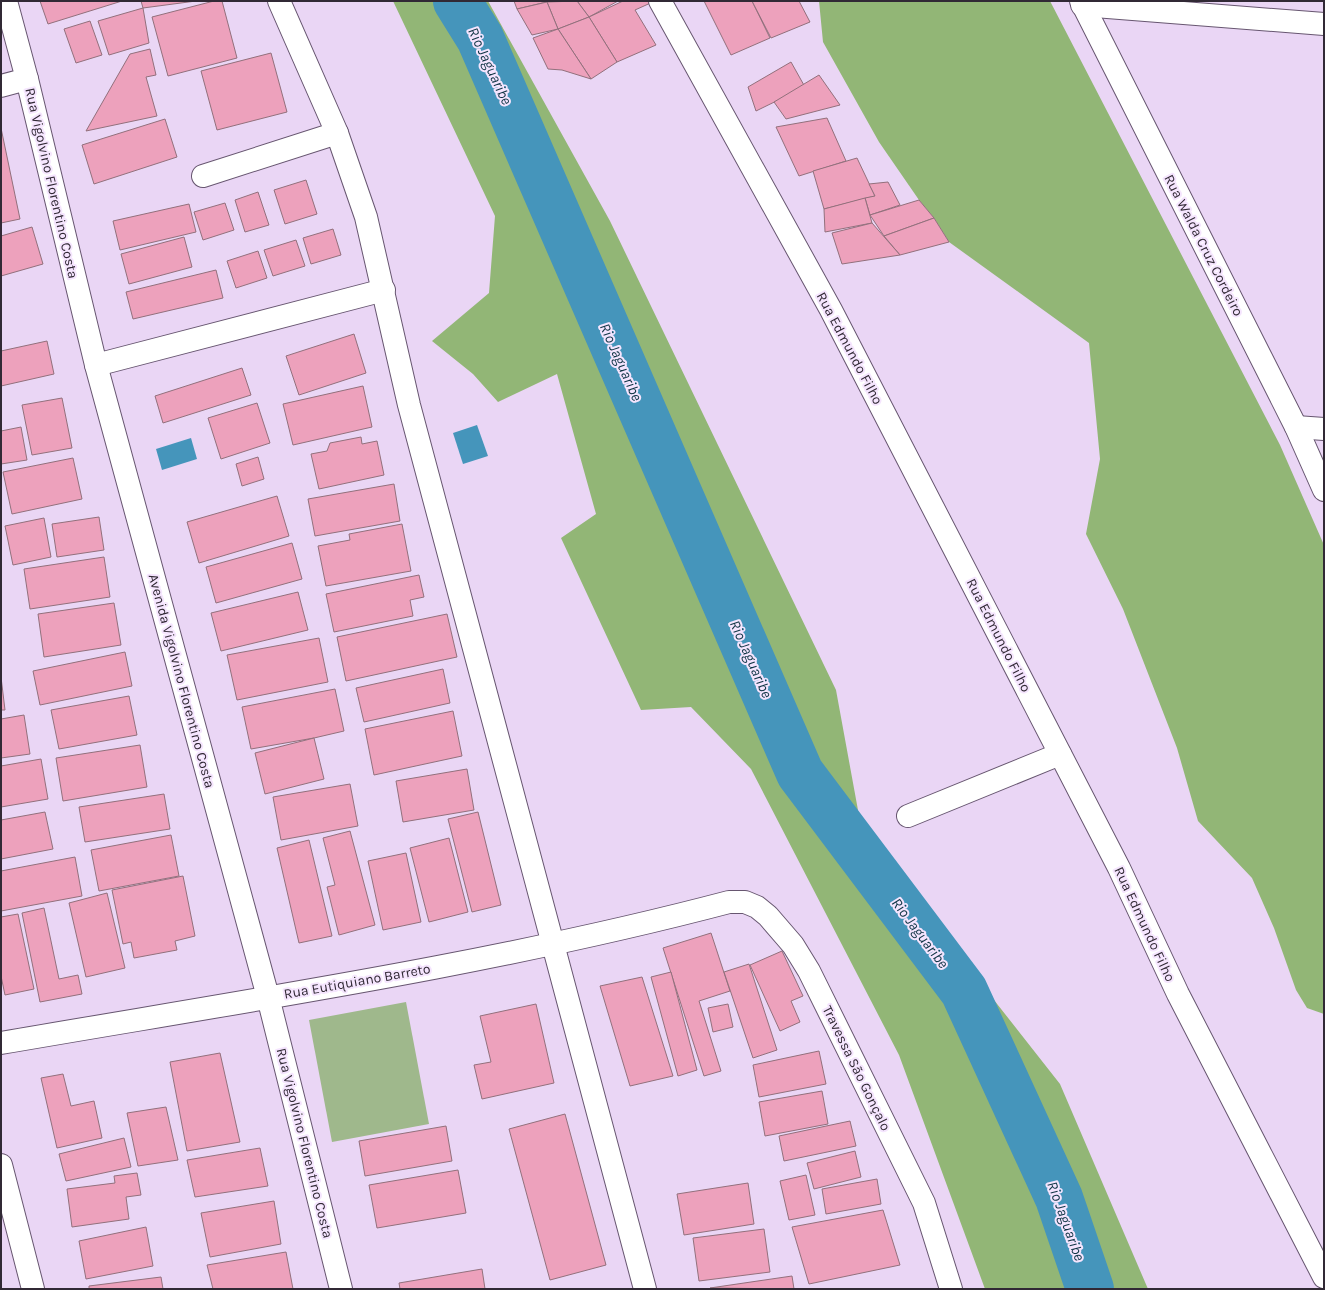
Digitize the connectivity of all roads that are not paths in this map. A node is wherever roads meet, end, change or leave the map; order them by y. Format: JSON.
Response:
{"nodes":[{"id":1,"x":6,"y":1,"type":"edge"},
{"id":2,"x":279,"y":1,"type":"edge"},
{"id":3,"x":660,"y":1,"type":"edge"},
{"id":4,"x":1081,"y":3,"type":"edge"},
{"id":5,"x":1324,"y":24,"type":"edge"},
{"id":6,"x":27,"y":79,"type":"junction"},
{"id":7,"x":1,"y":86,"type":"edge"},
{"id":8,"x":338,"y":133,"type":"junction"},
{"id":9,"x":203,"y":176,"type":"dead end"},
{"id":10,"x":384,"y":290,"type":"junction"},
{"id":11,"x":96,"y":365,"type":"junction"},
{"id":12,"x":1296,"y":427,"type":"junction"},
{"id":13,"x":1324,"y":429,"type":"edge"},
{"id":14,"x":1324,"y":490,"type":"edge"},
{"id":15,"x":1060,"y":754,"type":"junction"},
{"id":16,"x":908,"y":816,"type":"dead end"},
{"id":17,"x":710,"y":907,"type":"joint"},
{"id":18,"x":553,"y":944,"type":"junction"},
{"id":19,"x":268,"y":997,"type":"junction"},
{"id":20,"x":1,"y":1043,"type":"edge"},
{"id":21,"x":1,"y":1165,"type":"edge"},
{"id":22,"x":1324,"y":1277,"type":"edge"},
{"id":23,"x":33,"y":1289,"type":"edge"},
{"id":24,"x":341,"y":1289,"type":"edge"},
{"id":25,"x":645,"y":1289,"type":"edge"},
{"id":26,"x":951,"y":1289,"type":"edge"}],
"edges":[{"from":1,"to":6,"type":"street","name":"Rua Vigolvino Florentino Costa"},
{"from":2,"to":8,"type":"street"},
{"from":3,"to":15,"type":"street","name":"Rua Edmundo Filho"},
{"from":4,"to":5,"type":"street"},
{"from":4,"to":12,"type":"street","name":"Rua Walda Cruz Cordeiro"},
{"from":6,"to":7,"type":"street"},
{"from":6,"to":11,"type":"street","name":"Rua Vigolvino Florentino Costa"},
{"from":8,"to":9,"type":"street"},
{"from":8,"to":10,"type":"street"},
{"from":10,"to":11,"type":"street"},
{"from":10,"to":18,"type":"street"},
{"from":11,"to":19,"type":"street","name":"Avenida Vigolvino Florentino Costa"},
{"from":12,"to":13,"type":"street"},
{"from":12,"to":14,"type":"street","name":"Rua Walda Cruz Cordeiro"},
{"from":15,"to":16,"type":"street"},
{"from":15,"to":22,"type":"street","name":"Rua Edmundo Filho"},
{"from":17,"to":18,"type":"street","name":"Rua Eutiquiano Barreto"},
{"from":17,"to":26,"type":"street","name":"Travessa São Gonçalo"},
{"from":18,"to":19,"type":"street","name":"Rua Eutiquiano Barreto"},
{"from":18,"to":25,"type":"street"},
{"from":19,"to":20,"type":"street","name":"Rua Eutiquiano Barreto"},
{"from":19,"to":24,"type":"street","name":"Rua Vigolvino Florentino Costa"},
{"from":21,"to":23,"type":"street"}]}
